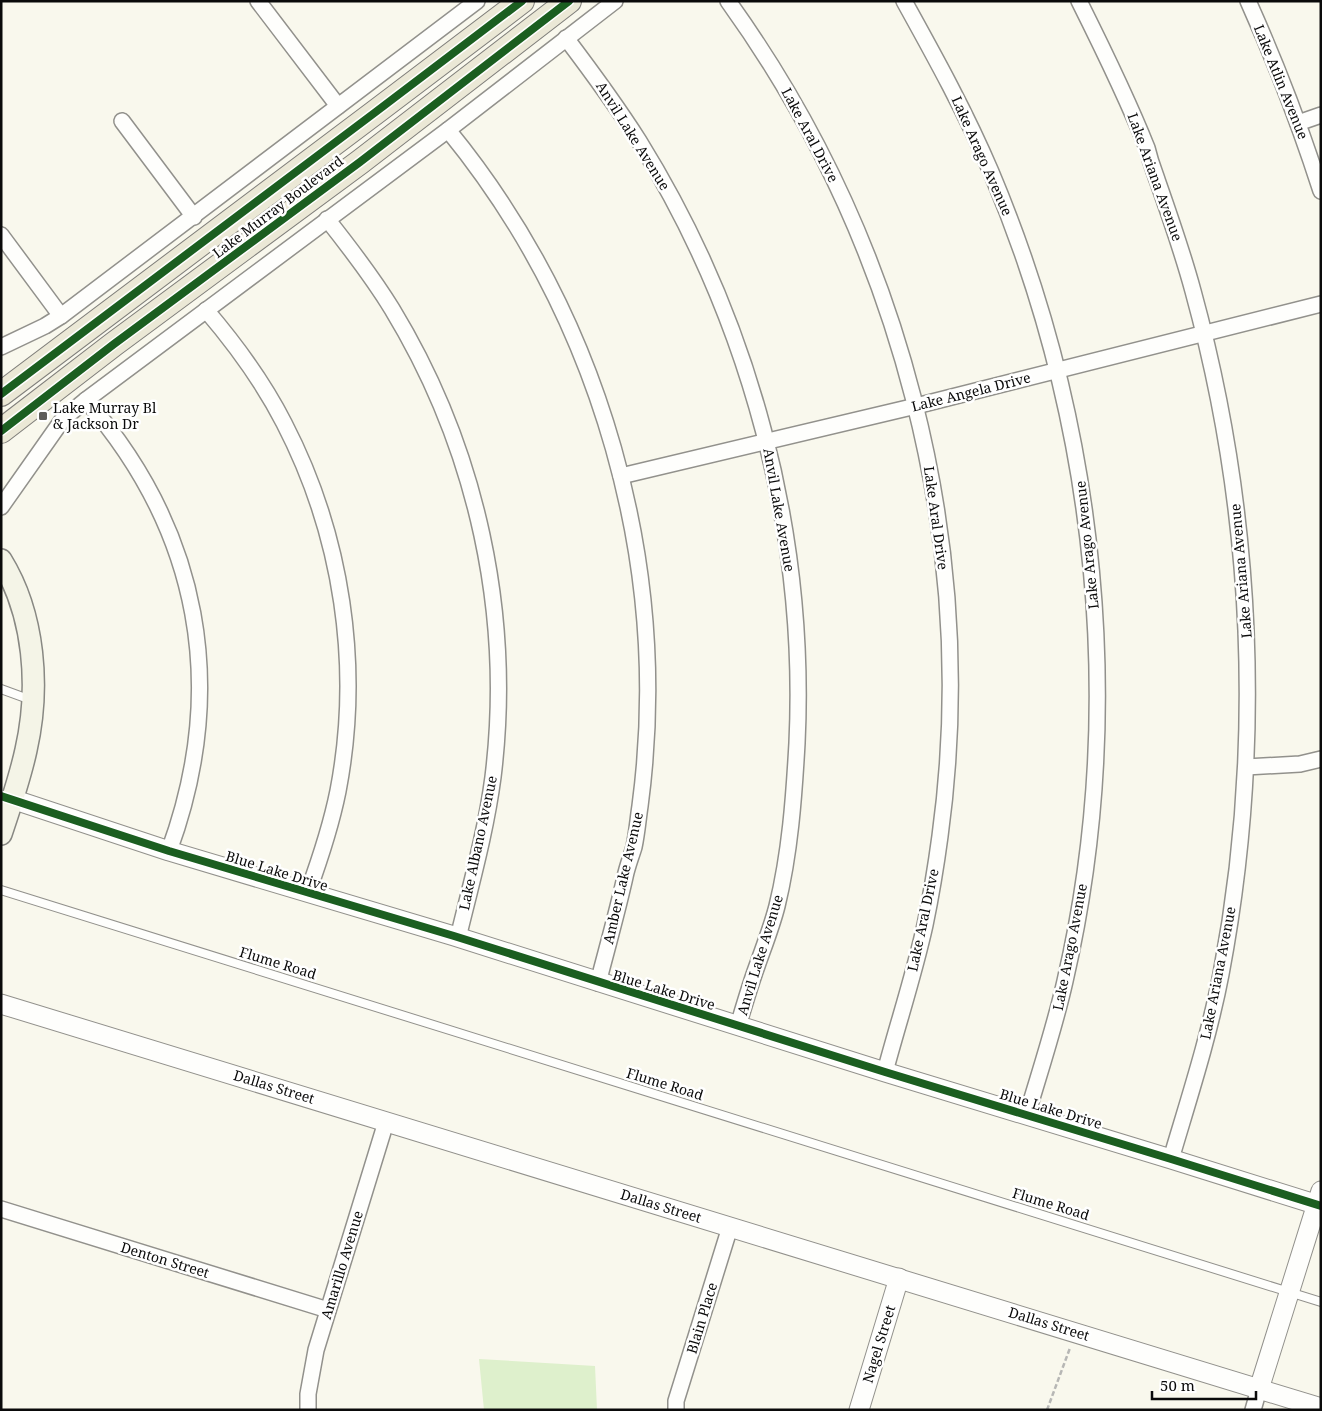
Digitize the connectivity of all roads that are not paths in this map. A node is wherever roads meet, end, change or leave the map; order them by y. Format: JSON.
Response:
{"nodes":[{"id":1,"x":258,"y":1,"type":"edge"},
{"id":2,"x":477,"y":1,"type":"edge"},
{"id":3,"x":522,"y":1,"type":"edge"},
{"id":4,"x":569,"y":1,"type":"edge"},
{"id":5,"x":615,"y":1,"type":"edge"},
{"id":6,"x":728,"y":1,"type":"edge"},
{"id":7,"x":904,"y":1,"type":"edge"},
{"id":8,"x":1078,"y":1,"type":"edge"},
{"id":9,"x":1248,"y":1,"type":"edge"},
{"id":10,"x":566,"y":38,"type":"junction"},
{"id":11,"x":338,"y":106,"type":"junction"},
{"id":12,"x":1321,"y":115,"type":"edge"},
{"id":13,"x":122,"y":120,"type":"dead end"},
{"id":14,"x":1298,"y":123,"type":"junction"},
{"id":15,"x":448,"y":130,"type":"junction"},
{"id":16,"x":1321,"y":191,"type":"edge"},
{"id":17,"x":194,"y":217,"type":"junction"},
{"id":18,"x":327,"y":220,"type":"junction"},
{"id":19,"x":1,"y":236,"type":"edge"},
{"id":20,"x":1321,"y":304,"type":"edge"},
{"id":21,"x":206,"y":310,"type":"junction"},
{"id":22,"x":61,"y":316,"type":"junction"},
{"id":23,"x":1205,"y":333,"type":"junction"},
{"id":24,"x":1,"y":347,"type":"edge"},
{"id":25,"x":1058,"y":370,"type":"junction"},
{"id":26,"x":1,"y":394,"type":"edge"},
{"id":27,"x":86,"y":400,"type":"junction"},
{"id":28,"x":916,"y":406,"type":"junction"},
{"id":29,"x":1,"y":431,"type":"edge"},
{"id":30,"x":766,"y":440,"type":"junction"},
{"id":31,"x":621,"y":476,"type":"junction"},
{"id":32,"x":1,"y":507,"type":"edge"},
{"id":33,"x":1,"y":560,"type":"edge"},
{"id":34,"x":1,"y":689,"type":"edge"},
{"id":35,"x":33,"y":701,"type":"junction"},
{"id":36,"x":1321,"y":759,"type":"edge"},
{"id":37,"x":1246,"y":767,"type":"junction"},
{"id":38,"x":7,"y":798,"type":"edge"},
{"id":39,"x":1,"y":834,"type":"edge"},
{"id":40,"x":169,"y":851,"type":"junction"},
{"id":41,"x":1,"y":890,"type":"edge"},
{"id":42,"x":308,"y":892,"type":"junction"},
{"id":43,"x":458,"y":938,"type":"junction"},
{"id":44,"x":598,"y":983,"type":"junction"},
{"id":45,"x":1,"y":1004,"type":"edge"},
{"id":46,"x":738,"y":1026,"type":"junction"},
{"id":47,"x":885,"y":1072,"type":"junction"},
{"id":48,"x":1027,"y":1115,"type":"junction"},
{"id":49,"x":386,"y":1122,"type":"junction"},
{"id":50,"x":1171,"y":1159,"type":"junction"},
{"id":51,"x":1319,"y":1201,"type":"edge"},
{"id":52,"x":1,"y":1210,"type":"edge"},
{"id":53,"x":730,"y":1227,"type":"junction"},
{"id":54,"x":899,"y":1278,"type":"junction"},
{"id":55,"x":1288,"y":1291,"type":"junction"},
{"id":56,"x":1321,"y":1302,"type":"edge"},
{"id":57,"x":328,"y":1310,"type":"junction"},
{"id":58,"x":1259,"y":1388,"type":"junction"},
{"id":59,"x":1321,"y":1408,"type":"edge"},
{"id":60,"x":308,"y":1410,"type":"edge"},
{"id":61,"x":676,"y":1410,"type":"edge"},
{"id":62,"x":859,"y":1410,"type":"edge"},
{"id":63,"x":1252,"y":1410,"type":"edge"}],
"edges":[{"from":1,"to":11,"type":"street"},
{"from":2,"to":11,"type":"street"},
{"from":3,"to":26,"type":"main road","name":"Lake Murray Boulevard"},
{"from":4,"to":29,"type":"main road","name":"Lake Murray Boulevard"},
{"from":5,"to":10,"type":"street"},
{"from":6,"to":28,"type":"street","name":"Lake Aral Drive"},
{"from":7,"to":25,"type":"street","name":"Lake Arago Avenue"},
{"from":8,"to":23,"type":"street","name":"Lake Ariana Avenue"},
{"from":9,"to":14,"type":"street","name":"Lake Atlin Avenue"},
{"from":10,"to":15,"type":"street"},
{"from":10,"to":30,"type":"street","name":"Anvil Lake Avenue"},
{"from":11,"to":17,"type":"street"},
{"from":12,"to":14,"type":"street"},
{"from":13,"to":17,"type":"street"},
{"from":14,"to":16,"type":"street","name":"Lake Atlin Avenue"},
{"from":15,"to":18,"type":"street"},
{"from":15,"to":31,"type":"street","name":"Amber Lake Avenue"},
{"from":17,"to":22,"type":"street"},
{"from":18,"to":21,"type":"street"},
{"from":18,"to":43,"type":"street","name":"Lake Albano Avenue"},
{"from":19,"to":22,"type":"street"},
{"from":20,"to":23,"type":"street","name":"Lake Angela Drive"},
{"from":21,"to":27,"type":"street"},
{"from":21,"to":42,"type":"street"},
{"from":22,"to":24,"type":"street"},
{"from":23,"to":25,"type":"street","name":"Lake Angela Drive"},
{"from":23,"to":37,"type":"street","name":"Lake Ariana Avenue"},
{"from":25,"to":28,"type":"street","name":"Lake Angela Drive"},
{"from":25,"to":48,"type":"street","name":"Lake Arago Avenue"},
{"from":27,"to":32,"type":"street"},
{"from":27,"to":40,"type":"street"},
{"from":28,"to":30,"type":"street","name":"Lake Angela Drive"},
{"from":28,"to":47,"type":"street","name":"Lake Aral Drive"},
{"from":30,"to":31,"type":"street","name":"Lake Angela Drive"},
{"from":30,"to":46,"type":"street","name":"Anvil Lake Avenue"},
{"from":31,"to":44,"type":"street","name":"Amber Lake Avenue"},
{"from":33,"to":35,"type":"main road"},
{"from":34,"to":35,"type":"lane"},
{"from":35,"to":38,"type":"main road"},
{"from":36,"to":37,"type":"street"},
{"from":37,"to":50,"type":"street","name":"Lake Ariana Avenue"},
{"from":38,"to":39,"type":"main road"},
{"from":38,"to":40,"type":"street","name":"Blue Lake Drive"},
{"from":40,"to":42,"type":"street","name":"Blue Lake Drive"},
{"from":41,"to":55,"type":"lane","name":"Flume Road"},
{"from":42,"to":43,"type":"street","name":"Blue Lake Drive"},
{"from":43,"to":44,"type":"street","name":"Blue Lake Drive"},
{"from":44,"to":46,"type":"street","name":"Blue Lake Drive"},
{"from":45,"to":49,"type":"street","name":"Dallas Street"},
{"from":46,"to":47,"type":"street","name":"Blue Lake Drive"},
{"from":47,"to":48,"type":"street","name":"Blue Lake Drive"},
{"from":48,"to":50,"type":"street","name":"Blue Lake Drive"},
{"from":49,"to":53,"type":"street","name":"Dallas Street"},
{"from":49,"to":57,"type":"street","name":"Amarillo Avenue"},
{"from":50,"to":51,"type":"street","name":"Blue Lake Drive"},
{"from":51,"to":55,"type":"street"},
{"from":52,"to":57,"type":"street","name":"Denton Street"},
{"from":53,"to":54,"type":"street","name":"Dallas Street"},
{"from":53,"to":61,"type":"street","name":"Blain Place"},
{"from":54,"to":58,"type":"street","name":"Dallas Street"},
{"from":54,"to":62,"type":"street","name":"Nagel Street"},
{"from":55,"to":56,"type":"lane","name":"Flume Road"},
{"from":55,"to":58,"type":"street"},
{"from":57,"to":60,"type":"street","name":"Amarillo Avenue"},
{"from":58,"to":59,"type":"street","name":"Dallas Street"},
{"from":58,"to":63,"type":"street"}]}
